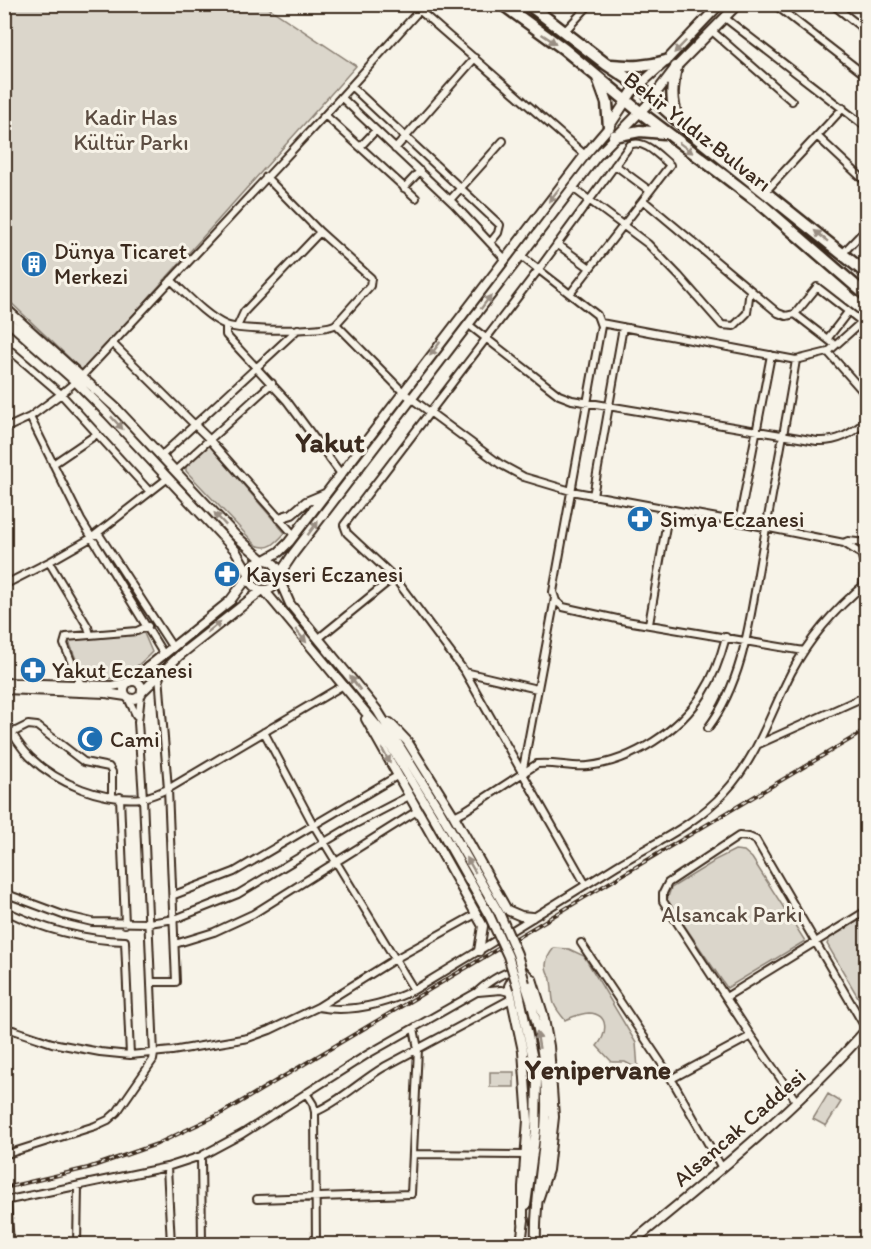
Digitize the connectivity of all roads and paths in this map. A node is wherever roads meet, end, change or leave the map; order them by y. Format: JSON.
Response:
{"nodes":[{"id":1,"x":424,"y":4,"type":"edge"},
{"id":2,"x":502,"y":4,"type":"edge"},
{"id":3,"x":590,"y":4,"type":"edge"},
{"id":4,"x":720,"y":4,"type":"edge"},
{"id":5,"x":738,"y":4,"type":"edge"},
{"id":6,"x":774,"y":4,"type":"edge"},
{"id":7,"x":832,"y":4,"type":"edge"},
{"id":8,"x":529,"y":5,"type":"edge"},
{"id":9,"x":419,"y":10,"type":"junction"},
{"id":10,"x":725,"y":18,"type":"junction"},
{"id":11,"x":712,"y":31,"type":"junction"},
{"id":12,"x":867,"y":31,"type":"edge"},
{"id":13,"x":564,"y":32,"type":"junction"},
{"id":14,"x":475,"y":58,"type":"junction"},
{"id":15,"x":666,"y":61,"type":"junction"},
{"id":16,"x":606,"y":64,"type":"junction"},
{"id":17,"x":676,"y":68,"type":"junction"},
{"id":18,"x":864,"y":74,"type":"dead end"},
{"id":19,"x":598,"y":78,"type":"junction"},
{"id":20,"x":351,"y":86,"type":"junction"},
{"id":21,"x":639,"y":86,"type":"junction"},
{"id":22,"x":341,"y":97,"type":"junction"},
{"id":23,"x":653,"y":98,"type":"junction"},
{"id":24,"x":792,"y":100,"type":"dead end"},
{"id":25,"x":626,"y":101,"type":"junction"},
{"id":26,"x":843,"y":108,"type":"junction"},
{"id":27,"x":640,"y":112,"type":"junction"},
{"id":28,"x":325,"y":115,"type":"junction"},
{"id":29,"x":679,"y":121,"type":"junction"},
{"id":30,"x":867,"y":127,"type":"edge"},
{"id":31,"x":376,"y":130,"type":"junction"},
{"id":32,"x":612,"y":132,"type":"junction"},
{"id":33,"x":666,"y":133,"type":"junction"},
{"id":34,"x":406,"y":136,"type":"junction"},
{"id":35,"x":817,"y":136,"type":"junction"},
{"id":36,"x":503,"y":141,"type":"dead end"},
{"id":37,"x":360,"y":147,"type":"junction"},
{"id":38,"x":395,"y":149,"type":"junction"},
{"id":39,"x":585,"y":155,"type":"junction"},
{"id":40,"x":615,"y":165,"type":"junction"},
{"id":41,"x":420,"y":171,"type":"junction"},
{"id":42,"x":266,"y":177,"type":"junction"},
{"id":43,"x":867,"y":182,"type":"edge"},
{"id":44,"x":404,"y":188,"type":"junction"},
{"id":45,"x":573,"y":188,"type":"junction"},
{"id":46,"x":462,"y":189,"type":"junction"},
{"id":47,"x":650,"y":191,"type":"junction"},
{"id":48,"x":766,"y":191,"type":"junction"},
{"id":49,"x":416,"y":198,"type":"dead end"},
{"id":50,"x":450,"y":200,"type":"junction"},
{"id":51,"x":589,"y":200,"type":"junction"},
{"id":52,"x":643,"y":200,"type":"junction"},
{"id":53,"x":623,"y":226,"type":"junction"},
{"id":54,"x":867,"y":229,"type":"edge"},
{"id":55,"x":320,"y":232,"type":"junction"},
{"id":56,"x":490,"y":243,"type":"junction"},
{"id":57,"x":557,"y":243,"type":"junction"},
{"id":58,"x":843,"y":254,"type":"junction"},
{"id":59,"x":521,"y":256,"type":"junction"},
{"id":60,"x":505,"y":259,"type":"junction"},
{"id":61,"x":590,"y":268,"type":"junction"},
{"id":62,"x":539,"y":269,"type":"junction"},
{"id":63,"x":867,"y":273,"type":"edge"},
{"id":64,"x":171,"y":280,"type":"junction"},
{"id":65,"x":752,"y":291,"type":"junction"},
{"id":66,"x":570,"y":294,"type":"junction"},
{"id":67,"x":867,"y":295,"type":"edge"},
{"id":68,"x":4,"y":307,"type":"edge"},
{"id":69,"x":848,"y":312,"type":"junction"},
{"id":70,"x":795,"y":314,"type":"junction"},
{"id":71,"x":4,"y":318,"type":"edge"},
{"id":72,"x":864,"y":320,"type":"edge"},
{"id":73,"x":601,"y":323,"type":"junction"},
{"id":74,"x":336,"y":324,"type":"junction"},
{"id":75,"x":226,"y":325,"type":"junction"},
{"id":76,"x":469,"y":325,"type":"junction"},
{"id":77,"x":237,"y":327,"type":"junction"},
{"id":78,"x":623,"y":327,"type":"junction"},
{"id":79,"x":298,"y":329,"type":"junction"},
{"id":80,"x":828,"y":338,"type":"junction"},
{"id":81,"x":486,"y":339,"type":"junction"},
{"id":82,"x":112,"y":343,"type":"junction"},
{"id":83,"x":4,"y":345,"type":"edge"},
{"id":84,"x":836,"y":345,"type":"junction"},
{"id":85,"x":828,"y":352,"type":"junction"},
{"id":86,"x":771,"y":355,"type":"junction"},
{"id":87,"x":796,"y":360,"type":"junction"},
{"id":88,"x":258,"y":368,"type":"junction"},
{"id":89,"x":78,"y":379,"type":"junction"},
{"id":90,"x":272,"y":383,"type":"junction"},
{"id":91,"x":404,"y":393,"type":"junction"},
{"id":92,"x":61,"y":394,"type":"junction"},
{"id":93,"x":867,"y":395,"type":"edge"},
{"id":94,"x":412,"y":399,"type":"junction"},
{"id":95,"x":588,"y":402,"type":"junction"},
{"id":96,"x":609,"y":406,"type":"junction"},
{"id":97,"x":430,"y":412,"type":"junction"},
{"id":98,"x":30,"y":417,"type":"junction"},
{"id":99,"x":867,"y":421,"type":"edge"},
{"id":100,"x":195,"y":425,"type":"junction"},
{"id":101,"x":4,"y":429,"type":"edge"},
{"id":102,"x":757,"y":432,"type":"junction"},
{"id":103,"x":97,"y":434,"type":"junction"},
{"id":104,"x":783,"y":436,"type":"junction"},
{"id":105,"x":209,"y":439,"type":"junction"},
{"id":106,"x":161,"y":456,"type":"junction"},
{"id":107,"x":53,"y":464,"type":"junction"},
{"id":108,"x":175,"y":471,"type":"junction"},
{"id":109,"x":341,"y":474,"type":"junction"},
{"id":110,"x":168,"y":478,"type":"junction"},
{"id":111,"x":571,"y":491,"type":"junction"},
{"id":112,"x":150,"y":492,"type":"junction"},
{"id":113,"x":326,"y":493,"type":"junction"},
{"id":114,"x":593,"y":496,"type":"junction"},
{"id":115,"x":669,"y":509,"type":"junction"},
{"id":116,"x":279,"y":518,"type":"junction"},
{"id":117,"x":740,"y":522,"type":"junction"},
{"id":118,"x":766,"y":527,"type":"junction"},
{"id":119,"x":98,"y":533,"type":"junction"},
{"id":120,"x":294,"y":535,"type":"junction"},
{"id":121,"x":91,"y":538,"type":"junction"},
{"id":122,"x":844,"y":543,"type":"junction"},
{"id":123,"x":866,"y":544,"type":"edge"},
{"id":124,"x":864,"y":556,"type":"edge"},
{"id":125,"x":264,"y":560,"type":"junction"},
{"id":126,"x":49,"y":562,"type":"junction"},
{"id":127,"x":248,"y":574,"type":"junction"},
{"id":128,"x":279,"y":577,"type":"junction"},
{"id":129,"x":394,"y":577,"type":"junction"},
{"id":130,"x":4,"y":585,"type":"edge"},
{"id":131,"x":864,"y":588,"type":"edge"},
{"id":132,"x":263,"y":590,"type":"junction"},
{"id":133,"x":555,"y":598,"type":"junction"},
{"id":134,"x":649,"y":624,"type":"junction"},
{"id":135,"x":148,"y":626,"type":"junction"},
{"id":136,"x":90,"y":635,"type":"junction"},
{"id":137,"x":726,"y":637,"type":"junction"},
{"id":138,"x":319,"y":638,"type":"junction"},
{"id":139,"x":745,"y":640,"type":"junction"},
{"id":140,"x":173,"y":648,"type":"junction"},
{"id":141,"x":804,"y":651,"type":"junction"},
{"id":142,"x":164,"y":655,"type":"junction"},
{"id":143,"x":465,"y":672,"type":"junction"},
{"id":144,"x":159,"y":675,"type":"junction"},
{"id":145,"x":129,"y":682,"type":"junction"},
{"id":146,"x":4,"y":683,"type":"edge"},
{"id":147,"x":81,"y":685,"type":"junction"},
{"id":148,"x":342,"y":686,"type":"junction"},
{"id":149,"x":4,"y":689,"type":"edge"},
{"id":150,"x":537,"y":689,"type":"junction"},
{"id":151,"x":142,"y":693,"type":"junction"},
{"id":152,"x":867,"y":696,"type":"edge"},
{"id":153,"x":127,"y":697,"type":"junction"},
{"id":154,"x":358,"y":705,"type":"junction"},
{"id":155,"x":377,"y":710,"type":"junction"},
{"id":156,"x":4,"y":718,"type":"edge"},
{"id":157,"x":138,"y":722,"type":"junction"},
{"id":158,"x":708,"y":728,"type":"dead end"},
{"id":159,"x":264,"y":732,"type":"junction"},
{"id":160,"x":12,"y":733,"type":"junction"},
{"id":161,"x":759,"y":744,"type":"junction"},
{"id":162,"x":522,"y":774,"type":"junction"},
{"id":163,"x":397,"y":776,"type":"junction"},
{"id":164,"x":168,"y":789,"type":"junction"},
{"id":165,"x":112,"y":796,"type":"junction"},
{"id":166,"x":409,"y":796,"type":"junction"},
{"id":167,"x":120,"y":797,"type":"junction"},
{"id":168,"x":143,"y":798,"type":"junction"},
{"id":169,"x":417,"y":811,"type":"junction"},
{"id":170,"x":454,"y":816,"type":"junction"},
{"id":171,"x":313,"y":824,"type":"junction"},
{"id":172,"x":325,"y":844,"type":"junction"},
{"id":173,"x":336,"y":863,"type":"junction"},
{"id":174,"x":586,"y":885,"type":"junction"},
{"id":175,"x":4,"y":893,"type":"edge"},
{"id":176,"x":174,"y":895,"type":"junction"},
{"id":177,"x":4,"y":910,"type":"edge"},
{"id":178,"x":867,"y":911,"type":"edge"},
{"id":179,"x":503,"y":913,"type":"junction"},
{"id":180,"x":476,"y":914,"type":"junction"},
{"id":181,"x":532,"y":917,"type":"junction"},
{"id":182,"x":175,"y":919,"type":"junction"},
{"id":183,"x":149,"y":923,"type":"junction"},
{"id":184,"x":125,"y":924,"type":"junction"},
{"id":185,"x":483,"y":926,"type":"junction"},
{"id":186,"x":580,"y":943,"type":"dead end"},
{"id":187,"x":175,"y":944,"type":"junction"},
{"id":188,"x":816,"y":944,"type":"junction"},
{"id":189,"x":479,"y":951,"type":"junction"},
{"id":190,"x":395,"y":959,"type":"junction"},
{"id":191,"x":151,"y":982,"type":"junction"},
{"id":192,"x":525,"y":983,"type":"junction"},
{"id":193,"x":414,"y":990,"type":"junction"},
{"id":194,"x":477,"y":992,"type":"junction"},
{"id":195,"x":510,"y":995,"type":"junction"},
{"id":196,"x":726,"y":997,"type":"junction"},
{"id":197,"x":318,"y":1007,"type":"junction"},
{"id":198,"x":867,"y":1024,"type":"edge"},
{"id":199,"x":6,"y":1028,"type":"edge"},
{"id":200,"x":414,"y":1028,"type":"junction"},
{"id":201,"x":867,"y":1030,"type":"edge"},
{"id":202,"x":751,"y":1036,"type":"junction"},
{"id":203,"x":417,"y":1049,"type":"junction"},
{"id":204,"x":154,"y":1054,"type":"junction"},
{"id":205,"x":130,"y":1055,"type":"junction"},
{"id":206,"x":671,"y":1079,"type":"junction"},
{"id":207,"x":306,"y":1093,"type":"junction"},
{"id":208,"x":797,"y":1102,"type":"junction"},
{"id":209,"x":315,"y":1112,"type":"junction"},
{"id":210,"x":413,"y":1154,"type":"junction"},
{"id":211,"x":5,"y":1155,"type":"edge"},
{"id":212,"x":525,"y":1155,"type":"junction"},
{"id":213,"x":201,"y":1156,"type":"junction"},
{"id":214,"x":167,"y":1167,"type":"junction"},
{"id":215,"x":722,"y":1168,"type":"junction"},
{"id":216,"x":78,"y":1186,"type":"junction"},
{"id":217,"x":315,"y":1196,"type":"junction"},
{"id":218,"x":257,"y":1199,"type":"dead end"},
{"id":219,"x":6,"y":1201,"type":"edge"},
{"id":220,"x":523,"y":1223,"type":"junction"},
{"id":221,"x":536,"y":1243,"type":"edge"},
{"id":222,"x":10,"y":1245,"type":"edge"},
{"id":223,"x":77,"y":1245,"type":"edge"},
{"id":224,"x":171,"y":1245,"type":"edge"},
{"id":225,"x":202,"y":1245,"type":"edge"},
{"id":226,"x":316,"y":1245,"type":"edge"},
{"id":227,"x":521,"y":1245,"type":"edge"},
{"id":228,"x":630,"y":1245,"type":"edge"}],
"edges":[{"from":1,"to":9,"type":"street"},
{"from":2,"to":19,"type":"main road","name":"Bekir Yıldız Bulvarı","one_way":true},
{"from":3,"to":13,"type":"street"},
{"from":4,"to":15,"type":"street","one_way":true},
{"from":5,"to":10,"type":"street"},
{"from":6,"to":18,"type":"street"},
{"from":7,"to":12,"type":"street"},
{"from":8,"to":13,"type":"main road","name":"Bekir Yıldız Bulvarı"},
{"from":9,"to":14,"type":"street"},
{"from":9,"to":20,"type":"street"},
{"from":10,"to":11,"type":"street"},
{"from":10,"to":26,"type":"street"},
{"from":11,"to":17,"type":"street"},
{"from":11,"to":24,"type":"street"},
{"from":13,"to":16,"type":"main road","name":"Bekir Yıldız Bulvarı"},
{"from":14,"to":34,"type":"street"},
{"from":14,"to":39,"type":"street"},
{"from":15,"to":16,"type":"main road"},
{"from":15,"to":21,"type":"street"},
{"from":16,"to":21,"type":"main road","name":"Bekir Yıldız Bulvarı"},
{"from":17,"to":23,"type":"street"},
{"from":17,"to":29,"type":"main road"},
{"from":19,"to":25,"type":"main road","name":"Bekir Yıldız Bulvarı"},
{"from":19,"to":32,"type":"main road"},
{"from":20,"to":22,"type":"street"},
{"from":20,"to":34,"type":"street"},
{"from":21,"to":23,"type":"main road","name":"Bekir Yıldız Bulvarı"},
{"from":21,"to":25,"type":"street"},
{"from":22,"to":28,"type":"street"},
{"from":22,"to":31,"type":"street"},
{"from":23,"to":27,"type":"street"},
{"from":23,"to":29,"type":"main road","name":"Bekir Yıldız Bulvarı"},
{"from":25,"to":27,"type":"main road","name":"Bekir Yıldız Bulvarı"},
{"from":25,"to":32,"type":"street"},
{"from":26,"to":30,"type":"street"},
{"from":26,"to":35,"type":"street"},
{"from":27,"to":32,"type":"street"},
{"from":27,"to":33,"type":"main road","name":"Bekir Yıldız Bulvarı"},
{"from":28,"to":37,"type":"street"},
{"from":28,"to":42,"type":"street"},
{"from":29,"to":48,"type":"main road","name":"Bekir Yıldız Bulvarı"},
{"from":31,"to":37,"type":"street"},
{"from":31,"to":38,"type":"street"},
{"from":32,"to":33,"type":"main road"},
{"from":32,"to":39,"type":"street"},
{"from":32,"to":45,"type":"street"},
{"from":33,"to":67,"type":"main road","name":"Bekir Yıldız Bulvarı","one_way":true},
{"from":34,"to":38,"type":"street"},
{"from":34,"to":46,"type":"street"},
{"from":35,"to":43,"type":"street"},
{"from":35,"to":48,"type":"street"},
{"from":36,"to":46,"type":"street"},
{"from":37,"to":44,"type":"street"},
{"from":38,"to":41,"type":"street"},
{"from":39,"to":60,"type":"street","one_way":true},
{"from":40,"to":47,"type":"street"},
{"from":40,"to":47,"type":"street"},
{"from":40,"to":51,"type":"street"},
{"from":41,"to":44,"type":"street"},
{"from":41,"to":50,"type":"street"},
{"from":42,"to":55,"type":"street"},
{"from":42,"to":64,"type":"street"},
{"from":44,"to":49,"type":"street"},
{"from":45,"to":51,"type":"street"},
{"from":45,"to":59,"type":"street"},
{"from":46,"to":50,"type":"street"},
{"from":46,"to":56,"type":"street"},
{"from":47,"to":52,"type":"street"},
{"from":58,"to":48,"type":"main road","name":"Bekir Yıldız Bulvarı","one_way":true},
{"from":50,"to":56,"type":"street"},
{"from":51,"to":53,"type":"street"},
{"from":51,"to":57,"type":"street"},
{"from":52,"to":53,"type":"street"},
{"from":52,"to":65,"type":"street"},
{"from":53,"to":61,"type":"street"},
{"from":53,"to":65,"type":"street"},
{"from":54,"to":58,"type":"street"},
{"from":55,"to":74,"type":"street"},
{"from":55,"to":77,"type":"street"},
{"from":56,"to":60,"type":"street"},
{"from":57,"to":61,"type":"street"},
{"from":57,"to":62,"type":"street"},
{"from":58,"to":63,"type":"main road","name":"Bekir Yıldız Bulvarı"},
{"from":59,"to":62,"type":"street"},
{"from":76,"to":59,"type":"street","one_way":true},
{"from":60,"to":91,"type":"street","one_way":true},
{"from":61,"to":66,"type":"street"},
{"from":62,"to":66,"type":"street"},
{"from":62,"to":81,"type":"street"},
{"from":64,"to":75,"type":"street"},
{"from":64,"to":82,"type":"street"},
{"from":65,"to":70,"type":"street"},
{"from":66,"to":73,"type":"street"},
{"from":68,"to":89,"type":"street"},
{"from":69,"to":70,"type":"street"},
{"from":69,"to":72,"type":"street"},
{"from":69,"to":80,"type":"street"},
{"from":70,"to":80,"type":"street"},
{"from":71,"to":89,"type":"street"},
{"from":72,"to":84,"type":"street"},
{"from":73,"to":78,"type":"street"},
{"from":73,"to":95,"type":"street"},
{"from":74,"to":79,"type":"street"},
{"from":74,"to":91,"type":"street"},
{"from":75,"to":77,"type":"street"},
{"from":75,"to":88,"type":"street"},
{"from":76,"to":81,"type":"street"},
{"from":76,"to":94,"type":"street"},
{"from":77,"to":79,"type":"street"},
{"from":78,"to":86,"type":"street"},
{"from":78,"to":96,"type":"street"},
{"from":79,"to":88,"type":"street"},
{"from":80,"to":84,"type":"street"},
{"from":81,"to":95,"type":"street"},
{"from":81,"to":97,"type":"street"},
{"from":82,"to":89,"type":"street"},
{"from":82,"to":100,"type":"street"},
{"from":83,"to":92,"type":"street"},
{"from":84,"to":85,"type":"street"},
{"from":85,"to":87,"type":"street"},
{"from":85,"to":93,"type":"street"},
{"from":86,"to":87,"type":"street"},
{"from":86,"to":102,"type":"street"},
{"from":87,"to":104,"type":"street"},
{"from":88,"to":90,"type":"street"},
{"from":88,"to":100,"type":"street"},
{"from":89,"to":92,"type":"street"},
{"from":89,"to":106,"type":"street"},
{"from":89,"to":110,"type":"street","one_way":true},
{"from":90,"to":105,"type":"street"},
{"from":90,"to":109,"type":"street"},
{"from":91,"to":94,"type":"street"},
{"from":91,"to":109,"type":"street"},
{"from":92,"to":98,"type":"street"},
{"from":92,"to":103,"type":"street"},
{"from":94,"to":97,"type":"street"},
{"from":128,"to":94,"type":"street","one_way":true},
{"from":95,"to":96,"type":"street"},
{"from":95,"to":111,"type":"street"},
{"from":96,"to":102,"type":"street"},
{"from":96,"to":114,"type":"street"},
{"from":97,"to":111,"type":"street"},
{"from":97,"to":129,"type":"street"},
{"from":98,"to":101,"type":"street"},
{"from":98,"to":107,"type":"street"},
{"from":99,"to":104,"type":"street"},
{"from":100,"to":105,"type":"street"},
{"from":100,"to":106,"type":"street"},
{"from":102,"to":104,"type":"street"},
{"from":102,"to":117,"type":"street"},
{"from":103,"to":107,"type":"street"},
{"from":103,"to":112,"type":"street"},
{"from":104,"to":118,"type":"street"},
{"from":105,"to":108,"type":"street"},
{"from":105,"to":116,"type":"street"},
{"from":106,"to":108,"type":"street"},
{"from":107,"to":121,"type":"street"},
{"from":125,"to":108,"type":"street","one_way":true},
{"from":109,"to":113,"type":"street"},
{"from":110,"to":112,"type":"street"},
{"from":110,"to":127,"type":"street"},
{"from":111,"to":114,"type":"street"},
{"from":111,"to":133,"type":"street"},
{"from":112,"to":119,"type":"street"},
{"from":113,"to":116,"type":"street"},
{"from":113,"to":120,"type":"street"},
{"from":114,"to":115,"type":"street"},
{"from":115,"to":117,"type":"street"},
{"from":115,"to":134,"type":"street"},
{"from":116,"to":120,"type":"street"},
{"from":117,"to":118,"type":"street"},
{"from":118,"to":122,"type":"street"},
{"from":118,"to":139,"type":"street"},
{"from":119,"to":121,"type":"street"},
{"from":119,"to":140,"type":"street"},
{"from":120,"to":125,"type":"street"},
{"from":121,"to":126,"type":"street"},
{"from":121,"to":135,"type":"street"},
{"from":122,"to":123,"type":"street"},
{"from":122,"to":124,"type":"street"},
{"from":124,"to":131,"type":"street"},
{"from":125,"to":127,"type":"street"},
{"from":125,"to":128,"type":"street"},
{"from":126,"to":130,"type":"street"},
{"from":126,"to":136,"type":"street"},
{"from":127,"to":132,"type":"street"},
{"from":127,"to":140,"type":"street"},
{"from":128,"to":132,"type":"street"},
{"from":128,"to":138,"type":"street"},
{"from":129,"to":138,"type":"street"},
{"from":129,"to":143,"type":"street"},
{"from":131,"to":141,"type":"street"},
{"from":144,"to":132,"type":"street","one_way":true},
{"from":132,"to":148,"type":"street","one_way":true},
{"from":133,"to":134,"type":"street"},
{"from":133,"to":150,"type":"street"},
{"from":134,"to":137,"type":"street"},
{"from":135,"to":136,"type":"street"},
{"from":135,"to":142,"type":"street"},
{"from":136,"to":147,"type":"street"},
{"from":137,"to":139,"type":"street"},
{"from":137,"to":162,"type":"street"},
{"from":155,"to":138,"type":"street","one_way":true},
{"from":139,"to":141,"type":"street"},
{"from":139,"to":158,"type":"street"},
{"from":140,"to":142,"type":"street"},
{"from":141,"to":161,"type":"street"},
{"from":142,"to":145,"type":"street"},
{"from":143,"to":150,"type":"street"},
{"from":143,"to":162,"type":"street"},
{"from":144,"to":151,"type":"street"},
{"from":144,"to":164,"type":"street"},
{"from":145,"to":147,"type":"street"},
{"from":145,"to":151,"type":"street"},
{"from":145,"to":153,"type":"street"},
{"from":146,"to":147,"type":"street"},
{"from":148,"to":154,"type":"street"},
{"from":148,"to":159,"type":"street"},
{"from":149,"to":153,"type":"street"},
{"from":150,"to":162,"type":"street"},
{"from":151,"to":153,"type":"street"},
{"from":151,"to":157,"type":"street"},
{"from":152,"to":161,"type":"street"},
{"from":153,"to":157,"type":"street"},
{"from":154,"to":163,"type":"street","one_way":true},
{"from":154,"to":192,"type":"street","bridge":true},
{"from":155,"to":170,"type":"street"},
{"from":179,"to":155,"type":"street","one_way":true},
{"from":156,"to":160,"type":"street"},
{"from":157,"to":168,"type":"street"},
{"from":159,"to":164,"type":"street"},
{"from":159,"to":171,"type":"street"},
{"from":160,"to":165,"type":"street"},
{"from":160,"to":165,"type":"street"},
{"from":161,"to":174,"type":"street"},
{"from":162,"to":170,"type":"street"},
{"from":162,"to":174,"type":"street"},
{"from":163,"to":166,"type":"street"},
{"from":163,"to":171,"type":"street"},
{"from":164,"to":168,"type":"street"},
{"from":164,"to":176,"type":"street"},
{"from":165,"to":167,"type":"street"},
{"from":166,"to":169,"type":"street"},
{"from":166,"to":172,"type":"street"},
{"from":167,"to":168,"type":"street"},
{"from":167,"to":184,"type":"street"},
{"from":168,"to":183,"type":"street"},
{"from":169,"to":173,"type":"street"},
{"from":169,"to":180,"type":"street"},
{"from":170,"to":179,"type":"street"},
{"from":171,"to":172,"type":"street"},
{"from":171,"to":176,"type":"street"},
{"from":172,"to":173,"type":"street"},
{"from":172,"to":182,"type":"street"},
{"from":173,"to":187,"type":"street"},
{"from":173,"to":190,"type":"street"},
{"from":174,"to":181,"type":"street"},
{"from":175,"to":184,"type":"street"},
{"from":176,"to":182,"type":"street"},
{"from":177,"to":205,"type":"street"},
{"from":178,"to":188,"type":"street"},
{"from":179,"to":181,"type":"street"},
{"from":179,"to":185,"type":"street"},
{"from":179,"to":192,"type":"street","bridge":true},
{"from":180,"to":185,"type":"street"},
{"from":180,"to":190,"type":"street"},
{"from":181,"to":189,"type":"street"},
{"from":182,"to":183,"type":"street"},
{"from":182,"to":187,"type":"street"},
{"from":183,"to":184,"type":"street"},
{"from":183,"to":191,"type":"street"},
{"from":185,"to":189,"type":"street"},
{"from":186,"to":206,"type":"street"},
{"from":187,"to":191,"type":"street"},
{"from":188,"to":196,"type":"street"},
{"from":188,"to":196,"type":"street"},
{"from":188,"to":198,"type":"street"},
{"from":189,"to":193,"type":"street"},
{"from":190,"to":193,"type":"street"},
{"from":190,"to":197,"type":"street"},
{"from":191,"to":204,"type":"street"},
{"from":192,"to":194,"type":"street"},
{"from":192,"to":195,"type":"street"},
{"from":192,"to":220,"type":"street"},
{"from":221,"to":192,"type":"street","one_way":true},
{"from":193,"to":197,"type":"street"},
{"from":194,"to":195,"type":"street"},
{"from":194,"to":200,"type":"street"},
{"from":195,"to":203,"type":"street"},
{"from":195,"to":212,"type":"street"},
{"from":196,"to":202,"type":"street"},
{"from":197,"to":204,"type":"street"},
{"from":199,"to":205,"type":"street"},
{"from":199,"to":211,"type":"street"},
{"from":200,"to":203,"type":"street"},
{"from":200,"to":207,"type":"street"},
{"from":201,"to":208,"type":"street","name":"Alsancak Caddesi"},
{"from":202,"to":206,"type":"street"},
{"from":202,"to":208,"type":"street"},
{"from":203,"to":209,"type":"street"},
{"from":203,"to":210,"type":"street"},
{"from":204,"to":205,"type":"street"},
{"from":204,"to":211,"type":"street"},
{"from":206,"to":215,"type":"street"},
{"from":207,"to":209,"type":"street"},
{"from":207,"to":213,"type":"street"},
{"from":208,"to":215,"type":"street","name":"Alsancak Caddesi"},
{"from":209,"to":217,"type":"street"},
{"from":210,"to":212,"type":"street"},
{"from":210,"to":217,"type":"street"},
{"from":212,"to":220,"type":"street"},
{"from":213,"to":214,"type":"street"},
{"from":213,"to":225,"type":"street"},
{"from":214,"to":216,"type":"street"},
{"from":214,"to":224,"type":"street"},
{"from":215,"to":228,"type":"street","name":"Alsancak Caddesi"},
{"from":216,"to":219,"type":"street"},
{"from":216,"to":223,"type":"street"},
{"from":217,"to":218,"type":"street"},
{"from":217,"to":226,"type":"street"},
{"from":219,"to":222,"type":"street"},
{"from":220,"to":227,"type":"street"}]}
